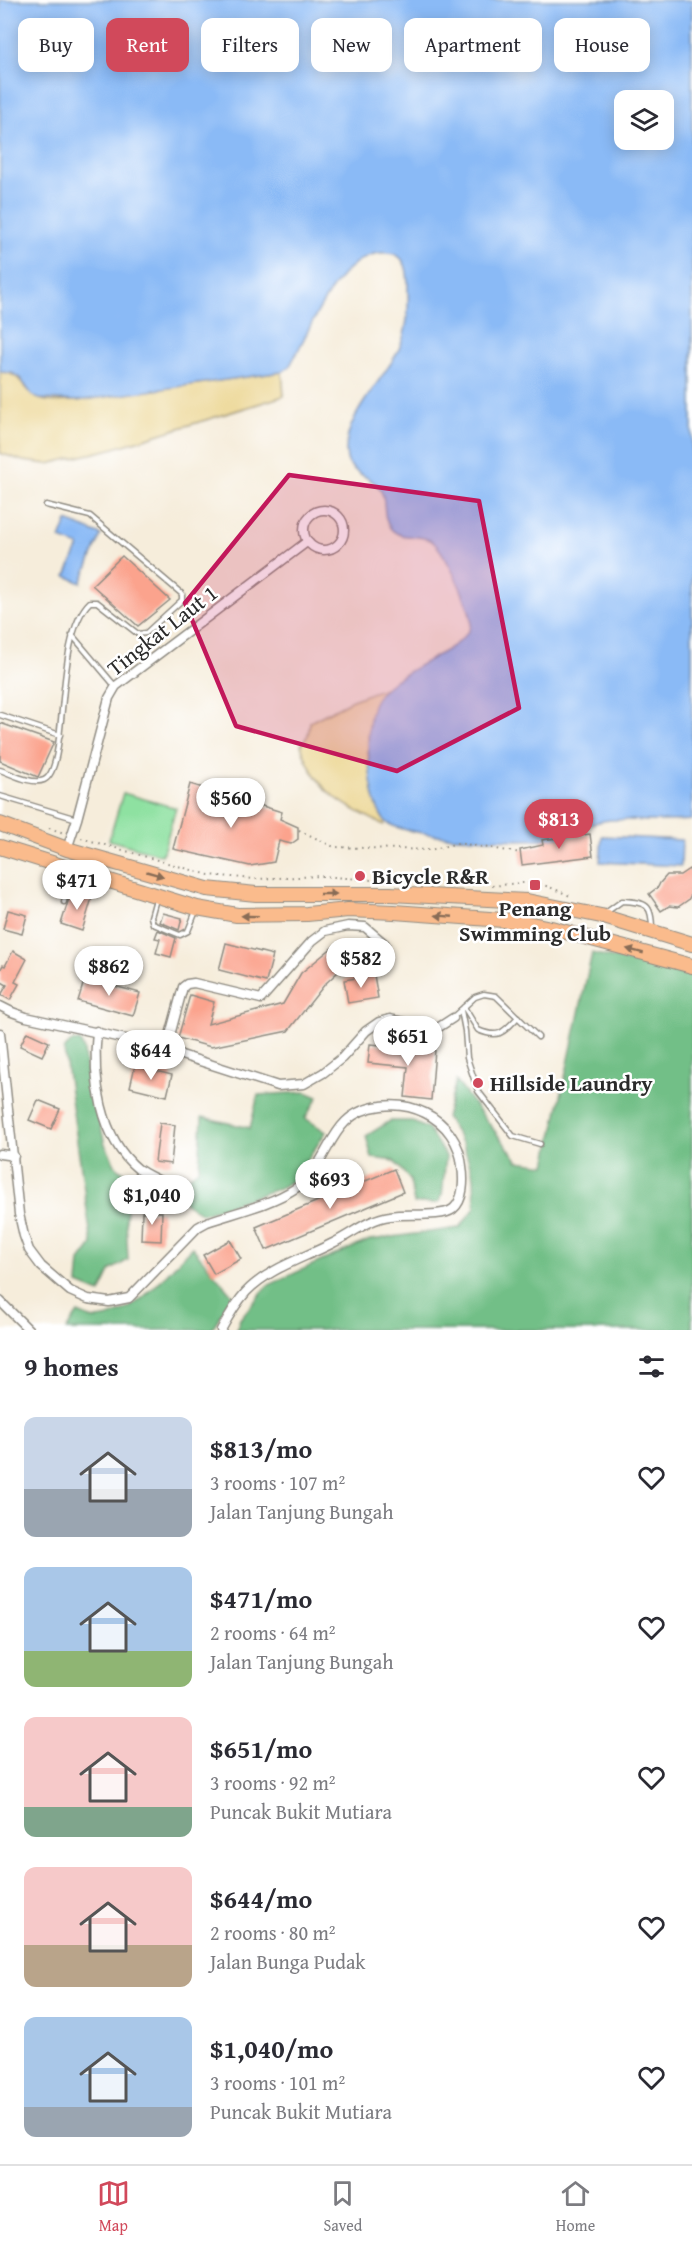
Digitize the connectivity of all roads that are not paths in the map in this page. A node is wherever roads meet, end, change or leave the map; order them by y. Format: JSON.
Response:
{"nodes":[{"id":1,"x":46,"y":505,"type":"dead end"},
{"id":2,"x":308,"y":541,"type":"junction"},
{"id":3,"x":72,"y":635,"type":"junction"},
{"id":4,"x":116,"y":687,"type":"junction"},
{"id":5,"x":0,"y":715,"type":"edge"},
{"id":6,"x":60,"y":735,"type":"junction"},
{"id":7,"x":0,"y":770,"type":"edge"},
{"id":8,"x":0,"y":796,"type":"edge"},
{"id":9,"x":77,"y":819,"type":"junction"},
{"id":10,"x":0,"y":824,"type":"edge"},
{"id":11,"x":0,"y":847,"type":"edge"},
{"id":12,"x":67,"y":849,"type":"junction"},
{"id":13,"x":70,"y":868,"type":"junction"},
{"id":14,"x":157,"y":895,"type":"junction"},
{"id":15,"x":64,"y":902,"type":"dead end"},
{"id":16,"x":197,"y":908,"type":"junction"},
{"id":17,"x":601,"y":916,"type":"junction"},
{"id":18,"x":652,"y":932,"type":"junction"},
{"id":19,"x":385,"y":944,"type":"dead end"},
{"id":20,"x":692,"y":944,"type":"edge"},
{"id":21,"x":692,"y":966,"type":"edge"},
{"id":22,"x":0,"y":1005,"type":"edge"},
{"id":23,"x":463,"y":1008,"type":"junction"},
{"id":24,"x":518,"y":1017,"type":"junction"},
{"id":25,"x":453,"y":1018,"type":"joint"},
{"id":26,"x":97,"y":1031,"type":"junction"},
{"id":27,"x":0,"y":1033,"type":"edge"},
{"id":28,"x":538,"y":1037,"type":"dead end"},
{"id":29,"x":144,"y":1043,"type":"junction"},
{"id":30,"x":166,"y":1050,"type":"junction"},
{"id":31,"x":2,"y":1061,"type":"edge"},
{"id":32,"x":140,"y":1063,"type":"dead end"},
{"id":33,"x":540,"y":1144,"type":"dead end"},
{"id":34,"x":0,"y":1154,"type":"edge"},
{"id":35,"x":14,"y":1156,"type":"junction"},
{"id":36,"x":171,"y":1186,"type":"dead end"},
{"id":37,"x":0,"y":1301,"type":"edge"},
{"id":38,"x":29,"y":1330,"type":"edge"},
{"id":39,"x":221,"y":1330,"type":"edge"}],
"edges":[{"from":1,"to":3,"type":"lane"},
{"from":2,"to":2,"type":"street"},
{"from":2,"to":4,"type":"street","name":"Tingkat Laut 1"},
{"from":3,"to":4,"type":"lane"},
{"from":3,"to":6,"type":"lane"},
{"from":4,"to":9,"type":"street","name":"Tingkat Laut 1"},
{"from":5,"to":6,"type":"lane"},
{"from":6,"to":7,"type":"lane"},
{"from":8,"to":9,"type":"lane"},
{"from":9,"to":12,"type":"street","name":"Tingkat Laut 1"},
{"from":10,"to":12,"type":"main road"},
{"from":11,"to":13,"type":"main road"},
{"from":12,"to":17,"type":"main road","one_way":true},
{"from":13,"to":14,"type":"main road"},
{"from":13,"to":15,"type":"lane"},
{"from":14,"to":16,"type":"main road"},
{"from":14,"to":16,"type":"lane"},
{"from":21,"to":16,"type":"main road","one_way":true},
{"from":17,"to":18,"type":"main road"},
{"from":17,"to":18,"type":"lane"},
{"from":18,"to":20,"type":"main road"},
{"from":19,"to":30,"type":"street"},
{"from":22,"to":26,"type":"street"},
{"from":23,"to":24,"type":"lane"},
{"from":23,"to":24,"type":"lane"},
{"from":23,"to":25,"type":"lane"},
{"from":23,"to":33,"type":"lane"},
{"from":24,"to":28,"type":"lane"},
{"from":25,"to":30,"type":"street"},
{"from":26,"to":29,"type":"street"},
{"from":26,"to":36,"type":"street"},
{"from":27,"to":31,"type":"street"},
{"from":29,"to":30,"type":"street"},
{"from":29,"to":32,"type":"lane"},
{"from":31,"to":35,"type":"street"},
{"from":34,"to":35,"type":"street"},
{"from":35,"to":39,"type":"street"},
{"from":37,"to":38,"type":"street"}]}
